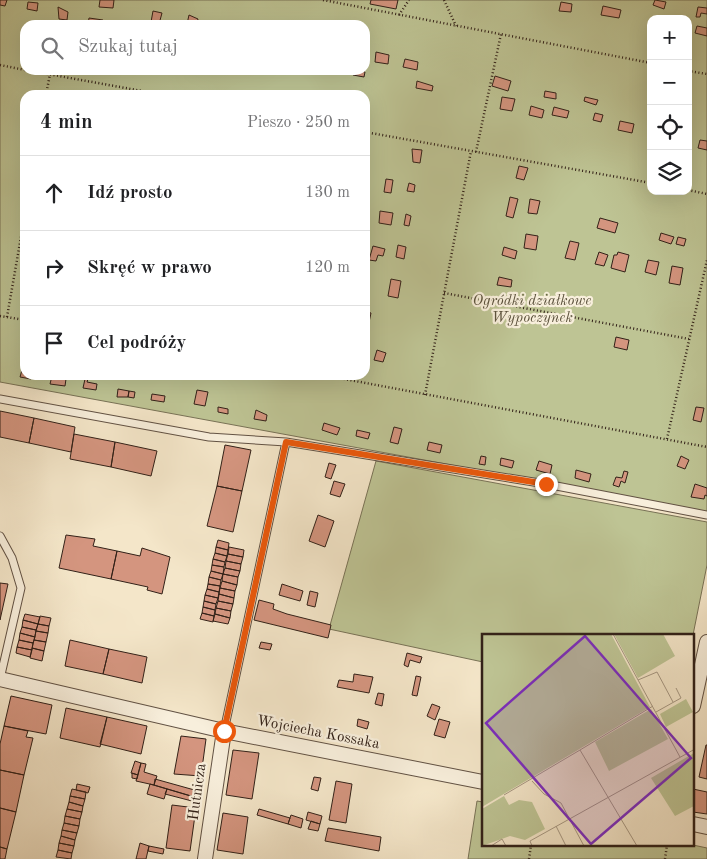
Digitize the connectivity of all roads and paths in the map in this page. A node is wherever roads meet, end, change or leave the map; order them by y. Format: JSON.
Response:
{"nodes":[{"id":1,"x":323,"y":0,"type":"edge"},
{"id":2,"x":408,"y":0,"type":"edge"},
{"id":3,"x":444,"y":0,"type":"edge"},
{"id":4,"x":399,"y":15,"type":"junction"},
{"id":5,"x":456,"y":26,"type":"junction"},
{"id":6,"x":501,"y":34,"type":"junction"},
{"id":7,"x":647,"y":62,"type":"edge"},
{"id":8,"x":0,"y":65,"type":"edge"},
{"id":9,"x":20,"y":69,"type":"edge"},
{"id":10,"x":692,"y":72,"type":"edge"},
{"id":11,"x":707,"y":74,"type":"edge"},
{"id":12,"x":50,"y":75,"type":"edge"},
{"id":13,"x":55,"y":75,"type":"edge"},
{"id":14,"x":47,"y":90,"type":"edge"},
{"id":15,"x":137,"y":90,"type":"edge"},
{"id":16,"x":370,"y":133,"type":"edge"},
{"id":17,"x":471,"y":151,"type":"junction"},
{"id":18,"x":476,"y":152,"type":"junction"},
{"id":19,"x":647,"y":183,"type":"edge"},
{"id":20,"x":692,"y":191,"type":"edge"},
{"id":21,"x":707,"y":194,"type":"edge"},
{"id":22,"x":20,"y":243,"type":"edge"},
{"id":23,"x":707,"y":260,"type":"edge"},
{"id":24,"x":444,"y":293,"type":"junction"},
{"id":25,"x":0,"y":316,"type":"edge"},
{"id":26,"x":7,"y":317,"type":"junction"},
{"id":27,"x":20,"y":319,"type":"edge"},
{"id":28,"x":689,"y":339,"type":"junction"},
{"id":29,"x":350,"y":380,"type":"edge"},
{"id":30,"x":425,"y":394,"type":"junction"},
{"id":31,"x":0,"y":399,"type":"edge"},
{"id":32,"x":667,"y":439,"type":"junction"},
{"id":33,"x":286,"y":442,"type":"junction"},
{"id":34,"x":707,"y":447,"type":"edge"},
{"id":35,"x":707,"y":514,"type":"edge"},
{"id":36,"x":0,"y":536,"type":"edge"},
{"id":37,"x":707,"y":642,"type":"edge"},
{"id":38,"x":0,"y":679,"type":"edge"},
{"id":39,"x":694,"y":701,"type":"edge"},
{"id":40,"x":224,"y":731,"type":"junction"},
{"id":41,"x":482,"y":782,"type":"edge"},
{"id":42,"x":694,"y":824,"type":"edge"},
{"id":43,"x":707,"y":827,"type":"edge"},
{"id":44,"x":531,"y":846,"type":"edge"},
{"id":45,"x":668,"y":846,"type":"edge"},
{"id":46,"x":205,"y":859,"type":"edge"},
{"id":47,"x":529,"y":859,"type":"edge"},
{"id":48,"x":665,"y":859,"type":"edge"}],
"edges":[{"from":1,"to":4,"type":"path"},
{"from":2,"to":4,"type":"path"},
{"from":3,"to":5,"type":"path"},
{"from":4,"to":5,"type":"path"},
{"from":5,"to":6,"type":"path"},
{"from":6,"to":7,"type":"path"},
{"from":6,"to":18,"type":"path"},
{"from":8,"to":9,"type":"path"},
{"from":10,"to":11,"type":"path"},
{"from":12,"to":14,"type":"path"},
{"from":13,"to":15,"type":"path"},
{"from":16,"to":17,"type":"path"},
{"from":17,"to":18,"type":"path"},
{"from":17,"to":24,"type":"path"},
{"from":18,"to":19,"type":"path"},
{"from":20,"to":21,"type":"path"},
{"from":22,"to":26,"type":"path"},
{"from":23,"to":28,"type":"path"},
{"from":24,"to":28,"type":"path"},
{"from":24,"to":30,"type":"path"},
{"from":25,"to":26,"type":"path"},
{"from":26,"to":27,"type":"path"},
{"from":28,"to":32,"type":"path"},
{"from":29,"to":30,"type":"path"},
{"from":30,"to":32,"type":"path"},
{"from":31,"to":33,"type":"lane"},
{"from":32,"to":34,"type":"path"},
{"from":33,"to":35,"type":"lane"},
{"from":33,"to":40,"type":"lane"},
{"from":36,"to":38,"type":"lane"},
{"from":37,"to":39,"type":"street"},
{"from":38,"to":40,"type":"street","name":"Wojciecha Kossaka"},
{"from":40,"to":41,"type":"street","name":"Wojciecha Kossaka"},
{"from":40,"to":46,"type":"street","name":"Hutnicza"},
{"from":42,"to":43,"type":"street"},
{"from":44,"to":47,"type":"path"},
{"from":45,"to":48,"type":"path"}]}
